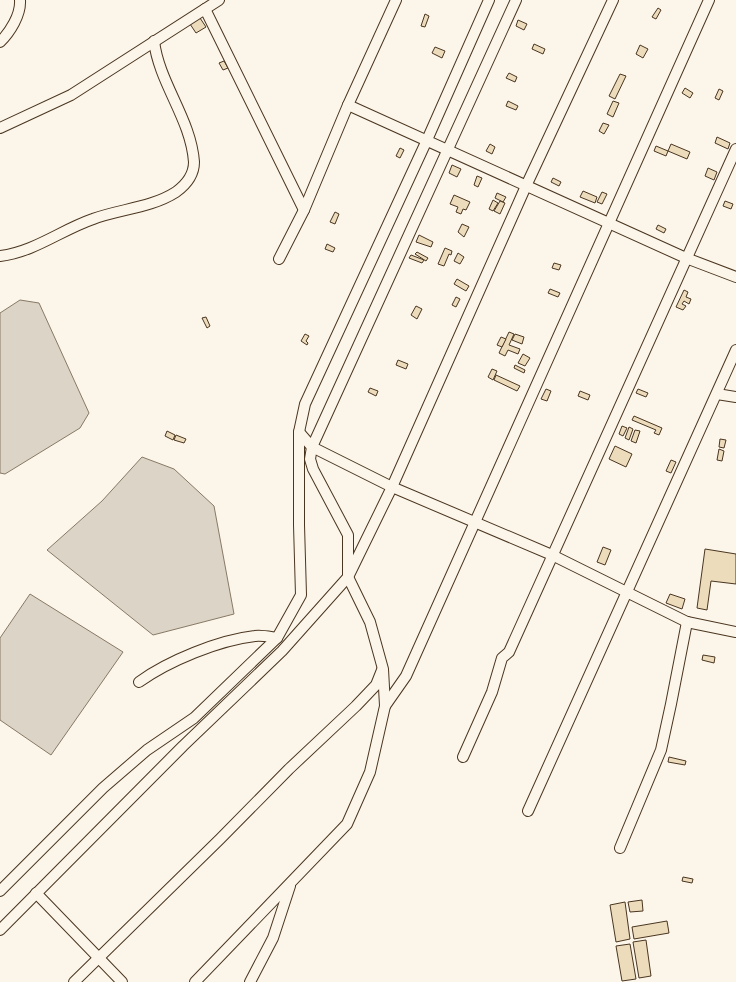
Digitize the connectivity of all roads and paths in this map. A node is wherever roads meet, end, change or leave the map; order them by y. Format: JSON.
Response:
{"nodes":[{"id":1,"x":20,"y":0,"type":"edge"},
{"id":2,"x":219,"y":0,"type":"edge"},
{"id":3,"x":396,"y":0,"type":"edge"},
{"id":4,"x":489,"y":0,"type":"edge"},
{"id":5,"x":516,"y":0,"type":"edge"},
{"id":6,"x":613,"y":0,"type":"edge"},
{"id":7,"x":709,"y":0,"type":"edge"},
{"id":8,"x":205,"y":10,"type":"junction"},
{"id":9,"x":154,"y":41,"type":"junction"},
{"id":10,"x":0,"y":42,"type":"edge"},
{"id":11,"x":348,"y":105,"type":"junction"},
{"id":12,"x":0,"y":128,"type":"edge"},
{"id":13,"x":427,"y":140,"type":"junction"},
{"id":14,"x":736,"y":149,"type":"edge"},
{"id":15,"x":447,"y":150,"type":"junction"},
{"id":16,"x":526,"y":186,"type":"junction"},
{"id":17,"x":304,"y":210,"type":"junction"},
{"id":18,"x":609,"y":223,"type":"junction"},
{"id":19,"x":0,"y":256,"type":"edge"},
{"id":20,"x":686,"y":258,"type":"junction"},
{"id":21,"x":279,"y":259,"type":"dead end"},
{"id":22,"x":736,"y":278,"type":"edge"},
{"id":23,"x":736,"y":350,"type":"edge"},
{"id":24,"x":717,"y":394,"type":"junction"},
{"id":25,"x":736,"y":397,"type":"edge"},
{"id":26,"x":299,"y":432,"type":"junction"},
{"id":27,"x":312,"y":447,"type":"junction"},
{"id":28,"x":392,"y":487,"type":"junction"},
{"id":29,"x":474,"y":523,"type":"junction"},
{"id":30,"x":552,"y":555,"type":"junction"},
{"id":31,"x":348,"y":577,"type":"junction"},
{"id":32,"x":626,"y":592,"type":"junction"},
{"id":33,"x":687,"y":622,"type":"junction"},
{"id":34,"x":736,"y":632,"type":"edge"},
{"id":35,"x":277,"y":638,"type":"junction"},
{"id":36,"x":383,"y":669,"type":"junction"},
{"id":37,"x":139,"y":682,"type":"dead end"},
{"id":38,"x":386,"y":706,"type":"junction"},
{"id":39,"x":463,"y":757,"type":"dead end"},
{"id":40,"x":528,"y":810,"type":"dead end"},
{"id":41,"x":620,"y":848,"type":"dead end"},
{"id":42,"x":290,"y":885,"type":"junction"},
{"id":43,"x":0,"y":891,"type":"edge"},
{"id":44,"x":36,"y":893,"type":"junction"},
{"id":45,"x":0,"y":930,"type":"edge"},
{"id":46,"x":99,"y":957,"type":"junction"},
{"id":47,"x":74,"y":982,"type":"edge"},
{"id":48,"x":122,"y":982,"type":"edge"},
{"id":49,"x":196,"y":982,"type":"edge"},
{"id":50,"x":250,"y":982,"type":"edge"}],
"edges":[{"from":1,"to":10,"type":"street"},
{"from":2,"to":8,"type":"street"},
{"from":3,"to":11,"type":"street"},
{"from":4,"to":13,"type":"street"},
{"from":5,"to":15,"type":"street"},
{"from":6,"to":16,"type":"street"},
{"from":7,"to":18,"type":"street"},
{"from":8,"to":9,"type":"street"},
{"from":8,"to":17,"type":"street"},
{"from":9,"to":12,"type":"street"},
{"from":9,"to":19,"type":"street"},
{"from":11,"to":13,"type":"street"},
{"from":11,"to":17,"type":"street"},
{"from":13,"to":15,"type":"street"},
{"from":13,"to":26,"type":"street"},
{"from":14,"to":20,"type":"street"},
{"from":15,"to":16,"type":"street"},
{"from":15,"to":27,"type":"street"},
{"from":16,"to":18,"type":"street"},
{"from":16,"to":28,"type":"street"},
{"from":17,"to":21,"type":"street"},
{"from":18,"to":20,"type":"street"},
{"from":18,"to":29,"type":"street"},
{"from":20,"to":22,"type":"street"},
{"from":20,"to":30,"type":"street"},
{"from":23,"to":24,"type":"street"},
{"from":24,"to":25,"type":"street"},
{"from":24,"to":32,"type":"street"},
{"from":26,"to":27,"type":"street"},
{"from":26,"to":35,"type":"street"},
{"from":27,"to":28,"type":"street"},
{"from":27,"to":31,"type":"street"},
{"from":28,"to":29,"type":"street"},
{"from":28,"to":31,"type":"street"},
{"from":29,"to":30,"type":"street"},
{"from":29,"to":38,"type":"street"},
{"from":30,"to":32,"type":"street"},
{"from":30,"to":39,"type":"street"},
{"from":31,"to":36,"type":"street"},
{"from":31,"to":44,"type":"street"},
{"from":32,"to":33,"type":"street"},
{"from":32,"to":40,"type":"street"},
{"from":33,"to":34,"type":"street"},
{"from":33,"to":41,"type":"street"},
{"from":35,"to":37,"type":"street"},
{"from":35,"to":43,"type":"street"},
{"from":36,"to":38,"type":"street"},
{"from":36,"to":46,"type":"street"},
{"from":38,"to":42,"type":"street"},
{"from":42,"to":49,"type":"street"},
{"from":42,"to":50,"type":"street"},
{"from":44,"to":45,"type":"street"},
{"from":44,"to":46,"type":"street"},
{"from":46,"to":47,"type":"street"},
{"from":46,"to":48,"type":"street"}]}
